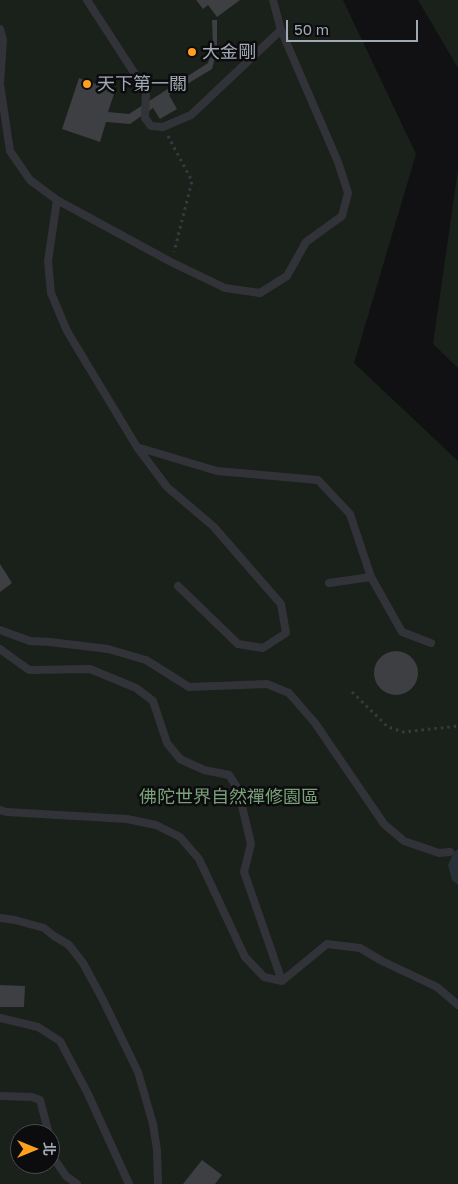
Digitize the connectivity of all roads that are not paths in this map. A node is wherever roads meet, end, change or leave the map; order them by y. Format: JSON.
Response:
{"nodes":[{"id":1,"x":88,"y":0,"type":"edge"},
{"id":2,"x":272,"y":0,"type":"edge"},
{"id":3,"x":0,"y":29,"type":"edge"},
{"id":4,"x":281,"y":30,"type":"junction"},
{"id":5,"x":57,"y":200,"type":"junction"},
{"id":6,"x":137,"y":447,"type":"junction"},
{"id":7,"x":371,"y":578,"type":"junction"},
{"id":8,"x":329,"y":582,"type":"dead end"},
{"id":9,"x":178,"y":586,"type":"dead end"},
{"id":10,"x":0,"y":630,"type":"edge"},
{"id":11,"x":431,"y":643,"type":"dead end"},
{"id":12,"x":0,"y":649,"type":"edge"},
{"id":13,"x":0,"y":810,"type":"edge"},
{"id":14,"x":450,"y":852,"type":"dead end"},
{"id":15,"x":0,"y":918,"type":"edge"},
{"id":16,"x":282,"y":981,"type":"junction"},
{"id":17,"x":458,"y":1005,"type":"edge"},
{"id":18,"x":0,"y":1018,"type":"edge"},
{"id":19,"x":0,"y":1096,"type":"edge"},
{"id":20,"x":46,"y":1124,"type":"edge"},
{"id":21,"x":60,"y":1167,"type":"edge"},
{"id":22,"x":77,"y":1184,"type":"edge"},
{"id":23,"x":129,"y":1184,"type":"edge"},
{"id":24,"x":158,"y":1184,"type":"edge"}],
"edges":[{"from":1,"to":4,"type":"lane"},
{"from":2,"to":4,"type":"lane"},
{"from":3,"to":5,"type":"lane"},
{"from":4,"to":5,"type":"lane"},
{"from":5,"to":6,"type":"lane"},
{"from":6,"to":7,"type":"lane"},
{"from":6,"to":9,"type":"lane"},
{"from":7,"to":8,"type":"lane"},
{"from":7,"to":11,"type":"lane"},
{"from":10,"to":14,"type":"lane"},
{"from":12,"to":16,"type":"lane"},
{"from":13,"to":16,"type":"lane"},
{"from":15,"to":24,"type":"lane"},
{"from":16,"to":17,"type":"lane"},
{"from":18,"to":23,"type":"lane"},
{"from":19,"to":20,"type":"lane"},
{"from":21,"to":22,"type":"lane"}]}
